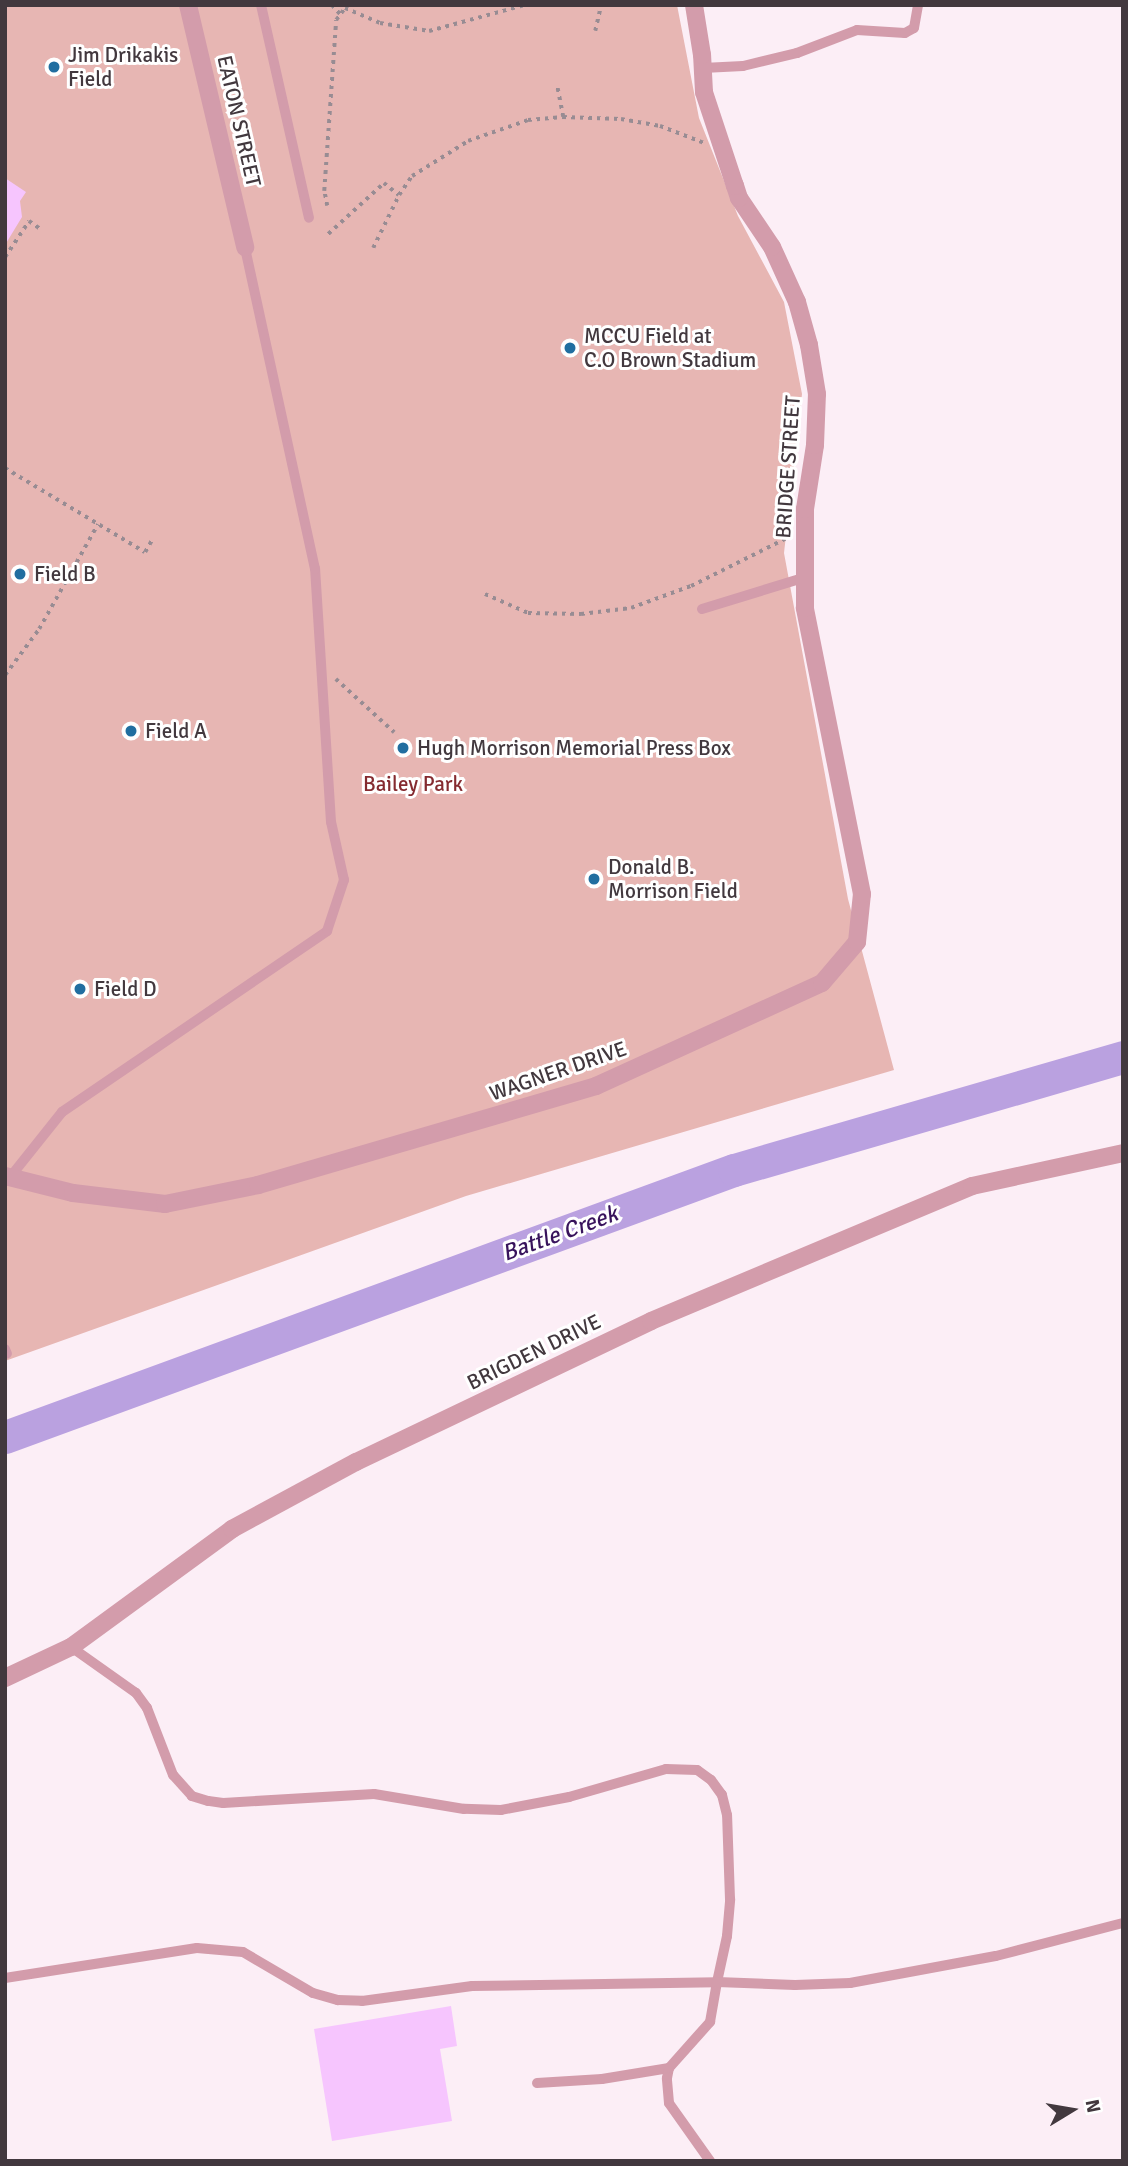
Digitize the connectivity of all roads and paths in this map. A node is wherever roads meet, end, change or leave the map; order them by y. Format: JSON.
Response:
{"nodes":[{"id":1,"x":188,"y":5,"type":"edge"},
{"id":2,"x":261,"y":5,"type":"edge"},
{"id":3,"x":332,"y":5,"type":"edge"},
{"id":4,"x":525,"y":5,"type":"edge"},
{"id":5,"x":601,"y":5,"type":"edge"},
{"id":6,"x":694,"y":5,"type":"edge"},
{"id":7,"x":918,"y":5,"type":"edge"},
{"id":8,"x":341,"y":14,"type":"junction"},
{"id":9,"x":596,"y":31,"type":"dead end"},
{"id":10,"x":703,"y":68,"type":"junction"},
{"id":11,"x":557,"y":88,"type":"dead end"},
{"id":12,"x":563,"y":117,"type":"junction"},
{"id":13,"x":722,"y":148,"type":"junction"},
{"id":14,"x":399,"y":195,"type":"junction"},
{"id":15,"x":327,"y":206,"type":"dead end"},
{"id":16,"x":309,"y":218,"type":"dead end"},
{"id":17,"x":41,"y":230,"type":"dead end"},
{"id":18,"x":328,"y":234,"type":"dead end"},
{"id":19,"x":245,"y":247,"type":"joint"},
{"id":20,"x":373,"y":248,"type":"dead end"},
{"id":21,"x":5,"y":257,"type":"edge"},
{"id":22,"x":5,"y":468,"type":"edge"},
{"id":23,"x":98,"y":524,"type":"junction"},
{"id":24,"x":804,"y":529,"type":"junction"},
{"id":25,"x":152,"y":540,"type":"dead end"},
{"id":26,"x":806,"y":577,"type":"junction"},
{"id":27,"x":485,"y":594,"type":"dead end"},
{"id":28,"x":702,"y":609,"type":"dead end"},
{"id":29,"x":321,"y":666,"type":"junction"},
{"id":30,"x":5,"y":675,"type":"edge"},
{"id":31,"x":823,"y":701,"type":"joint"},
{"id":32,"x":394,"y":732,"type":"dead end"},
{"id":33,"x":1123,"y":1153,"type":"edge"},
{"id":34,"x":8,"y":1176,"type":"edge"},
{"id":35,"x":71,"y":1647,"type":"junction"},
{"id":36,"x":5,"y":1678,"type":"edge"},
{"id":37,"x":1123,"y":1923,"type":"edge"},
{"id":38,"x":5,"y":1978,"type":"edge"},
{"id":39,"x":717,"y":1982,"type":"junction"},
{"id":40,"x":669,"y":2068,"type":"junction"},
{"id":41,"x":537,"y":2083,"type":"dead end"},
{"id":42,"x":710,"y":2161,"type":"edge"}],
"edges":[{"from":1,"to":19,"type":"street","name":"EATON STREET"},
{"from":2,"to":16,"type":"lane"},
{"from":3,"to":8,"type":"path"},
{"from":4,"to":8,"type":"path"},
{"from":5,"to":9,"type":"path"},
{"from":6,"to":10,"type":"street","name":"BRIDGE STREET"},
{"from":7,"to":10,"type":"lane"},
{"from":8,"to":15,"type":"path"},
{"from":10,"to":13,"type":"street","name":"BRIDGE STREET"},
{"from":11,"to":12,"type":"path"},
{"from":12,"to":13,"type":"path"},
{"from":12,"to":14,"type":"path"},
{"from":13,"to":24,"type":"street","name":"BRIDGE STREET"},
{"from":14,"to":18,"type":"path"},
{"from":14,"to":20,"type":"path"},
{"from":17,"to":21,"type":"path"},
{"from":19,"to":29,"type":"lane"},
{"from":22,"to":23,"type":"path"},
{"from":23,"to":25,"type":"path"},
{"from":23,"to":30,"type":"path"},
{"from":24,"to":26,"type":"street","name":"BRIDGE STREET"},
{"from":24,"to":27,"type":"path"},
{"from":26,"to":28,"type":"lane"},
{"from":26,"to":31,"type":"street","name":"BRIDGE STREET"},
{"from":29,"to":32,"type":"path"},
{"from":29,"to":34,"type":"lane"},
{"from":31,"to":34,"type":"street","name":"WAGNER DRIVE"},
{"from":33,"to":35,"type":"street","name":"BRIGDEN DRIVE"},
{"from":35,"to":36,"type":"street","name":"BRIGDEN DRIVE"},
{"from":35,"to":39,"type":"lane"},
{"from":37,"to":39,"type":"lane"},
{"from":38,"to":39,"type":"lane"},
{"from":39,"to":40,"type":"lane"},
{"from":40,"to":41,"type":"lane"},
{"from":40,"to":42,"type":"lane"}]}
